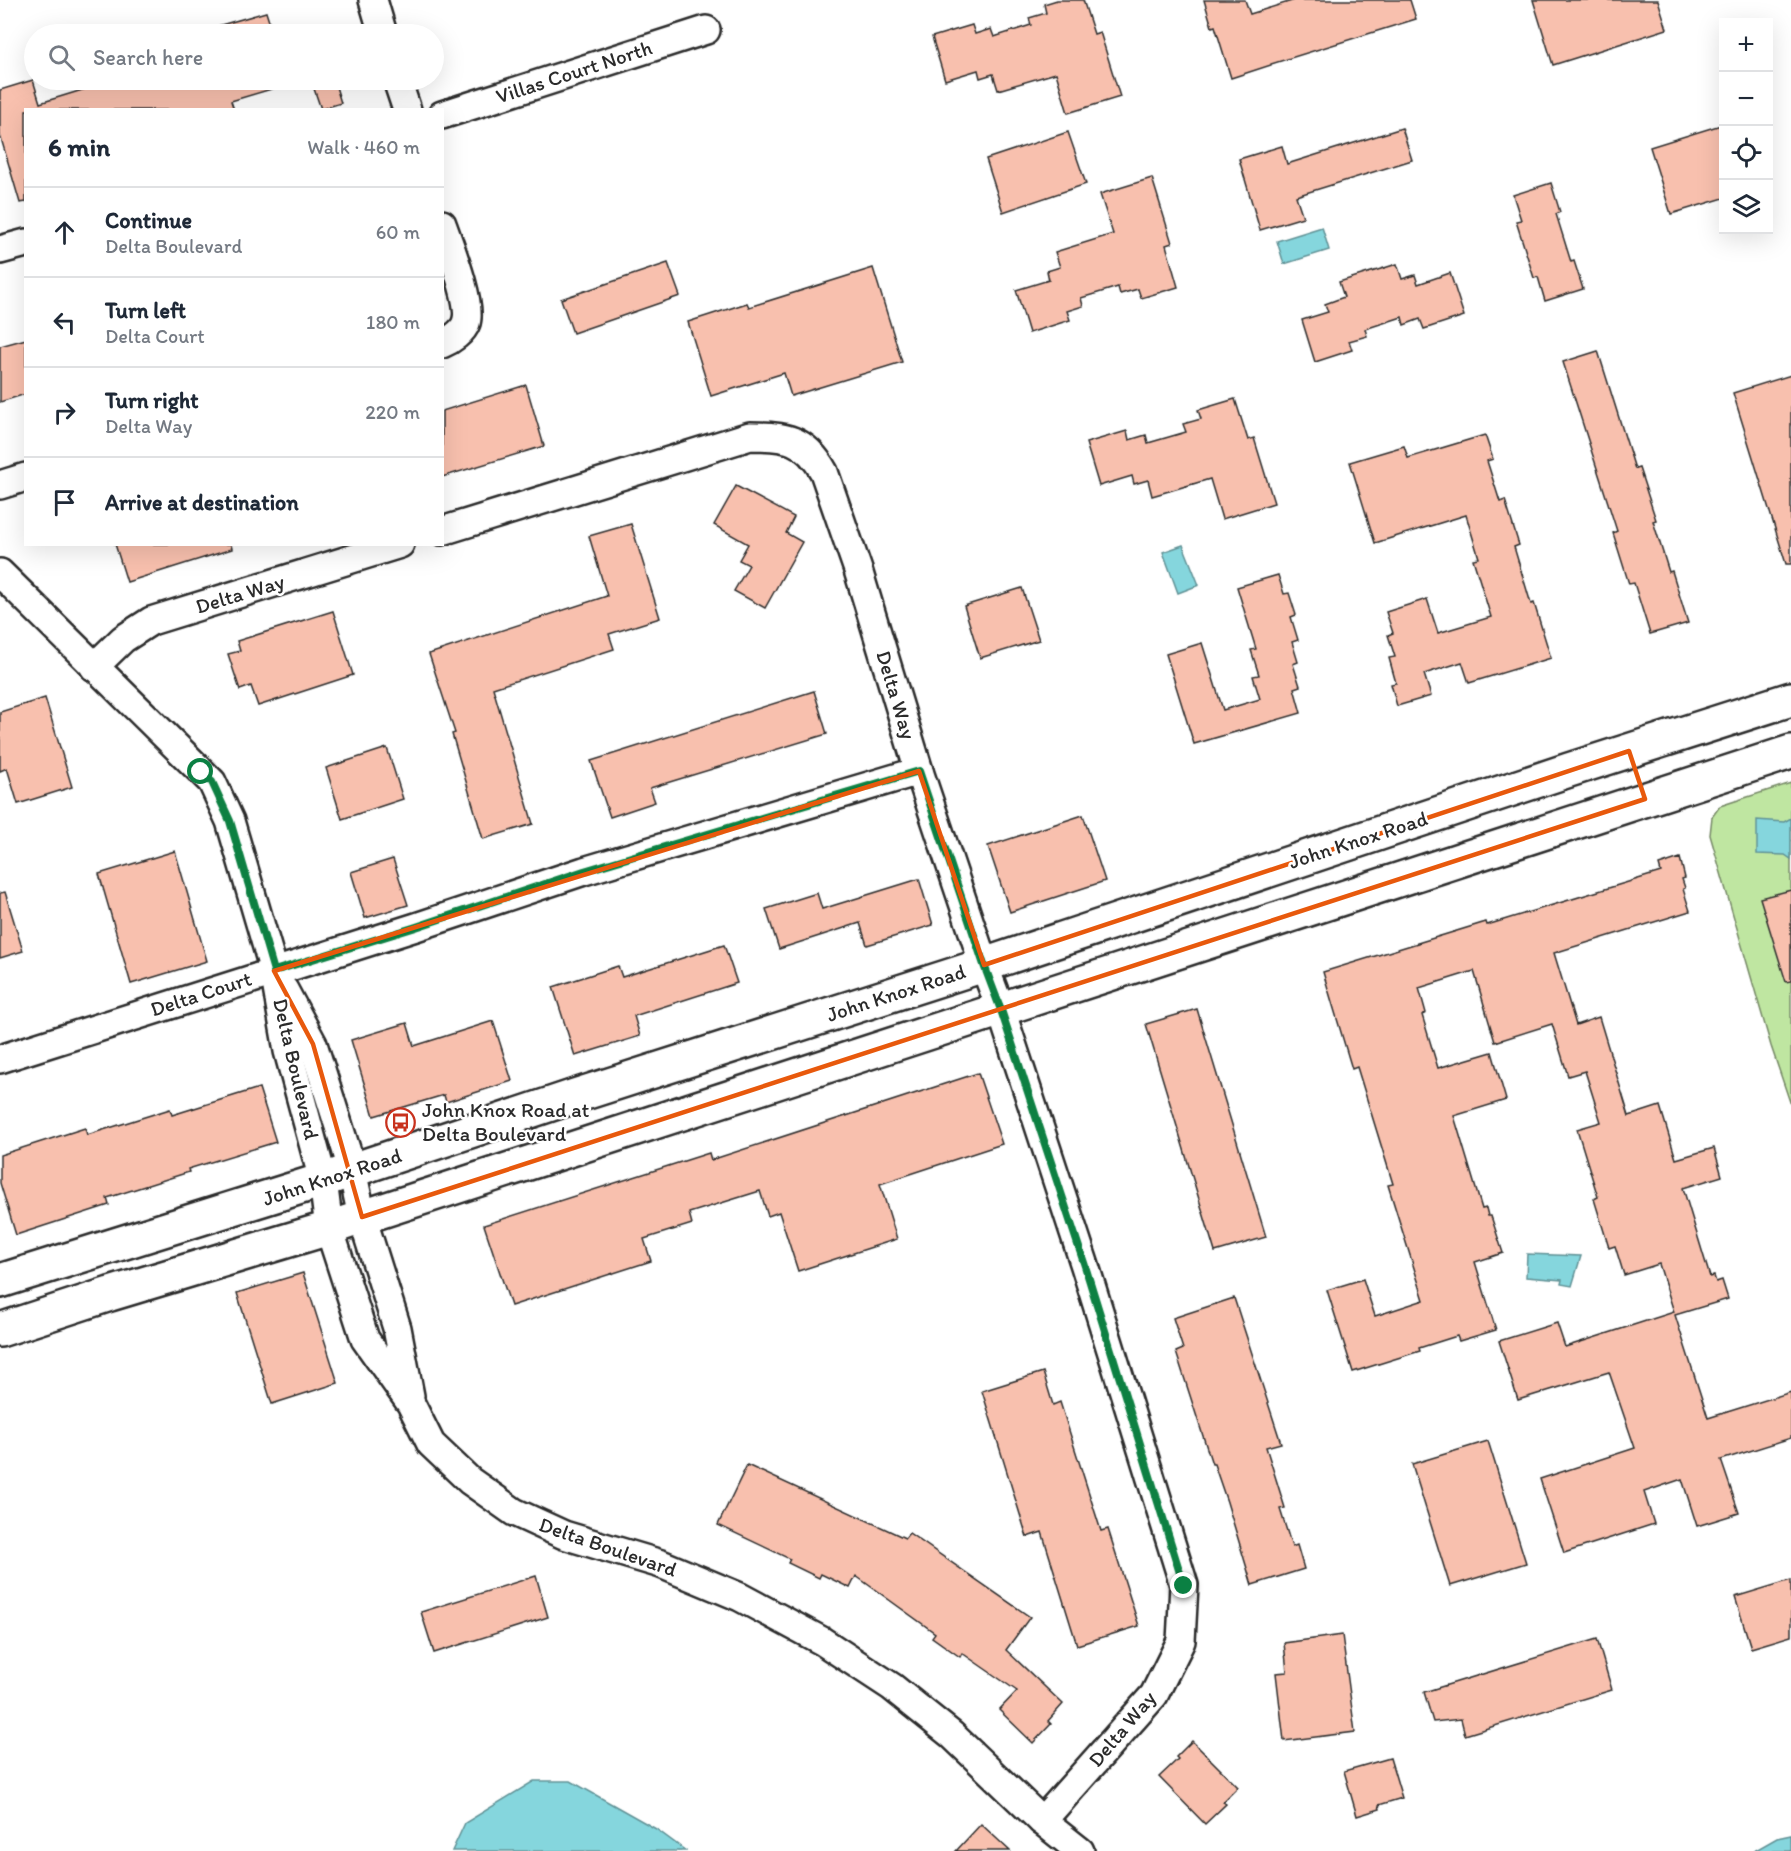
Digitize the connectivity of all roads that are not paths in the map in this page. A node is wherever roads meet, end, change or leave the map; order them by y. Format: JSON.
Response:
{"nodes":[{"id":1,"x":373,"y":0,"type":"edge"},
{"id":2,"x":381,"y":24,"type":"edge"},
{"id":3,"x":706,"y":30,"type":"dead end"},
{"id":4,"x":401,"y":90,"type":"edge"},
{"id":5,"x":406,"y":108,"type":"edge"},
{"id":6,"x":444,"y":114,"type":"edge"},
{"id":7,"x":444,"y":230,"type":"edge"},
{"id":8,"x":24,"y":244,"type":"edge"},
{"id":9,"x":0,"y":250,"type":"edge"},
{"id":10,"x":444,"y":343,"type":"edge"},
{"id":11,"x":24,"y":478,"type":"edge"},
{"id":12,"x":0,"y":485,"type":"edge"},
{"id":13,"x":444,"y":530,"type":"edge"},
{"id":14,"x":394,"y":546,"type":"edge"},
{"id":15,"x":0,"y":573,"type":"edge"},
{"id":16,"x":94,"y":667,"type":"junction"},
{"id":17,"x":1791,"y":699,"type":"edge"},
{"id":18,"x":1644,"y":746,"type":"junction"},
{"id":19,"x":1791,"y":752,"type":"edge"},
{"id":20,"x":919,"y":771,"type":"junction"},
{"id":21,"x":1660,"y":795,"type":"junction"},
{"id":22,"x":984,"y":965,"type":"junction"},
{"id":23,"x":274,"y":971,"type":"junction"},
{"id":24,"x":1001,"y":1010,"type":"junction"},
{"id":25,"x":0,"y":1059,"type":"edge"},
{"id":26,"x":338,"y":1175,"type":"junction"},
{"id":27,"x":362,"y":1217,"type":"junction"},
{"id":28,"x":329,"y":1228,"type":"junction"},
{"id":29,"x":0,"y":1281,"type":"edge"},
{"id":30,"x":0,"y":1330,"type":"edge"},
{"id":31,"x":411,"y":1404,"type":"junction"},
{"id":32,"x":1042,"y":1821,"type":"junction"},
{"id":33,"x":1080,"y":1851,"type":"edge"}],
"edges":[{"from":1,"to":2,"type":"street"},
{"from":3,"to":6,"type":"street","name":"Villas Court North"},
{"from":4,"to":5,"type":"street"},
{"from":7,"to":10,"type":"street"},
{"from":8,"to":9,"type":"street"},
{"from":11,"to":12,"type":"street"},
{"from":13,"to":20,"type":"street","name":"Delta Way"},
{"from":14,"to":16,"type":"street","name":"Delta Way"},
{"from":15,"to":16,"type":"street","name":"Delta Boulevard"},
{"from":16,"to":23,"type":"street","name":"Delta Boulevard"},
{"from":17,"to":18,"type":"main road","name":"John Knox Road"},
{"from":18,"to":21,"type":"main road"},
{"from":18,"to":22,"type":"main road","name":"John Knox Road"},
{"from":19,"to":21,"type":"main road"},
{"from":20,"to":22,"type":"street","name":"Delta Way"},
{"from":20,"to":23,"type":"street","name":"Delta Court"},
{"from":21,"to":24,"type":"main road"},
{"from":22,"to":24,"type":"street","name":"Delta Way"},
{"from":22,"to":26,"type":"main road","name":"John Knox Road"},
{"from":23,"to":25,"type":"street","name":"Delta Court"},
{"from":23,"to":26,"type":"street","name":"Delta Boulevard"},
{"from":24,"to":27,"type":"main road"},
{"from":24,"to":32,"type":"street","name":"Delta Way"},
{"from":26,"to":27,"type":"street"},
{"from":26,"to":28,"type":"street","name":"Delta Boulevard"},
{"from":26,"to":29,"type":"main road","name":"John Knox Road"},
{"from":27,"to":28,"type":"main road"},
{"from":27,"to":31,"type":"street"},
{"from":28,"to":30,"type":"main road"},
{"from":28,"to":31,"type":"street","name":"Delta Boulevard"},
{"from":31,"to":32,"type":"street","name":"Delta Boulevard"},
{"from":32,"to":33,"type":"street","name":"Delta Boulevard"}]}
